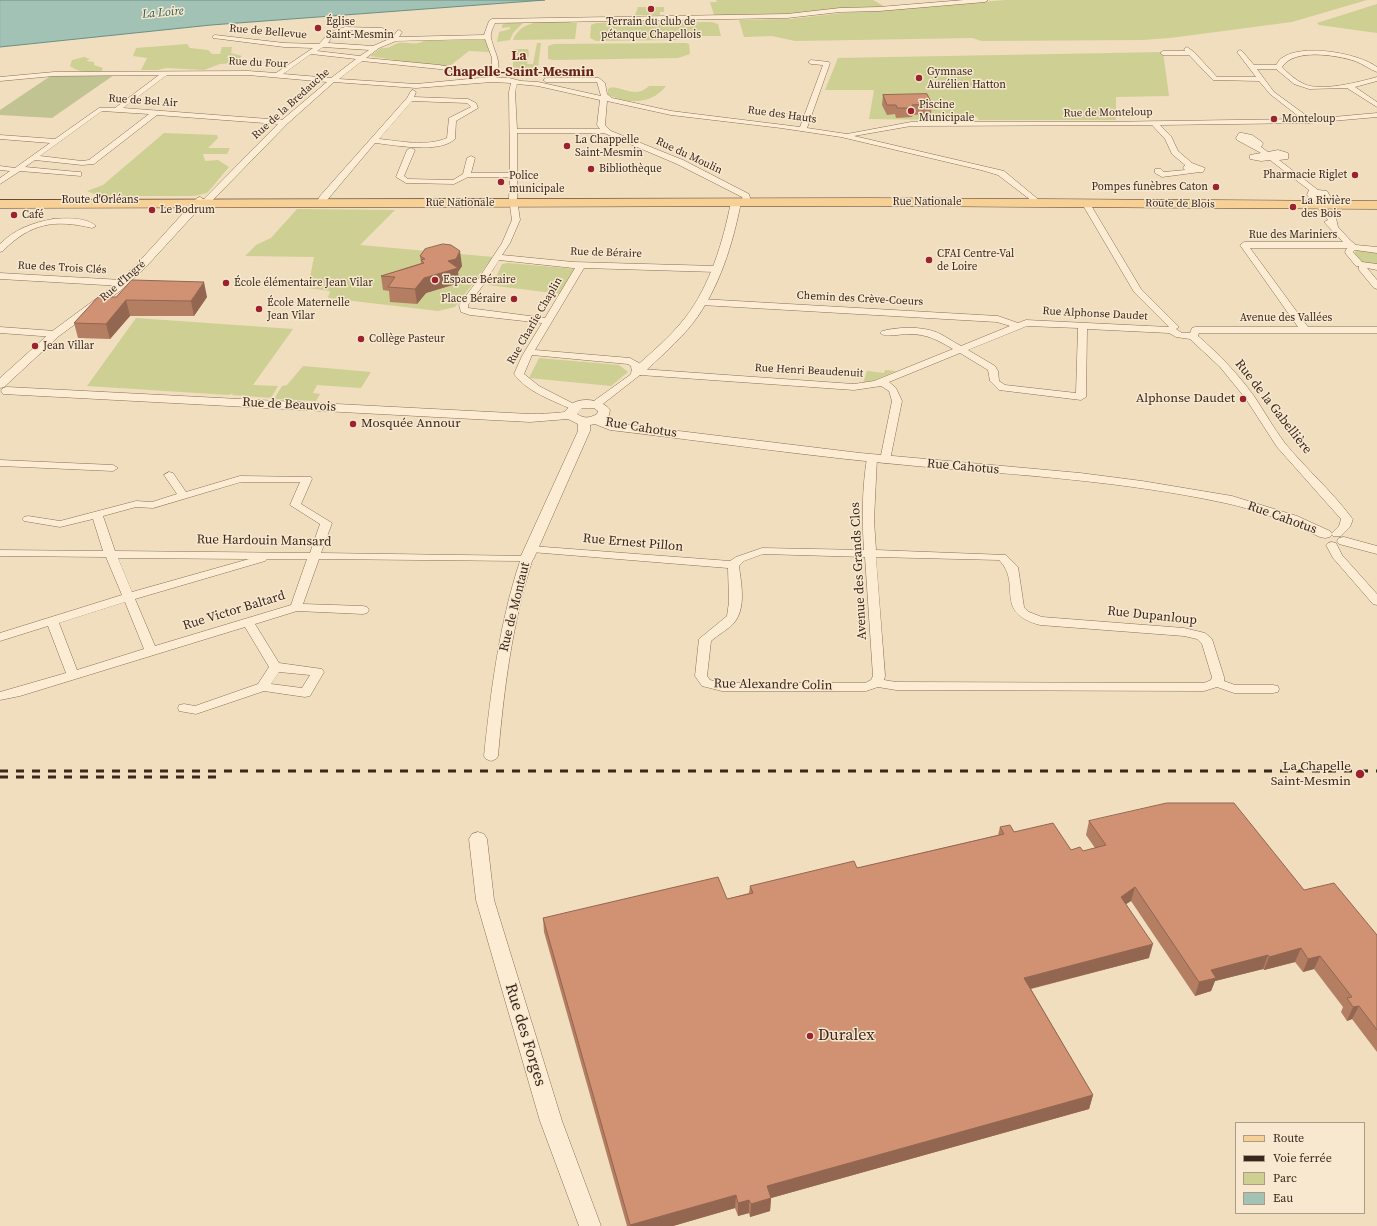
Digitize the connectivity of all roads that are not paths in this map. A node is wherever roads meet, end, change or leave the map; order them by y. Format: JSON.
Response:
{"nodes":[{"id":1,"x":985,"y":0,"type":"edge"},
{"id":2,"x":399,"y":32,"type":"dead end"},
{"id":3,"x":215,"y":37,"type":"dead end"},
{"id":4,"x":486,"y":37,"type":"junction"},
{"id":5,"x":394,"y":39,"type":"junction"},
{"id":6,"x":322,"y":45,"type":"junction"},
{"id":7,"x":376,"y":48,"type":"junction"},
{"id":8,"x":311,"y":52,"type":"junction"},
{"id":9,"x":1240,"y":52,"type":"dead end"},
{"id":10,"x":1163,"y":53,"type":"dead end"},
{"id":11,"x":362,"y":58,"type":"junction"},
{"id":12,"x":811,"y":62,"type":"dead end"},
{"id":13,"x":1252,"y":67,"type":"junction"},
{"id":14,"x":1278,"y":67,"type":"junction"},
{"id":15,"x":1377,"y":70,"type":"edge"},
{"id":16,"x":166,"y":73,"type":"junction"},
{"id":17,"x":279,"y":74,"type":"junction"},
{"id":18,"x":16,"y":77,"type":"junction"},
{"id":19,"x":0,"y":78,"type":"edge"},
{"id":20,"x":493,"y":78,"type":"junction"},
{"id":21,"x":1262,"y":79,"type":"junction"},
{"id":22,"x":1377,"y":79,"type":"edge"},
{"id":23,"x":333,"y":80,"type":"junction"},
{"id":24,"x":514,"y":83,"type":"junction"},
{"id":25,"x":5,"y":85,"type":"dead end"},
{"id":26,"x":416,"y":86,"type":"junction"},
{"id":27,"x":1350,"y":87,"type":"junction"},
{"id":28,"x":606,"y":96,"type":"junction"},
{"id":29,"x":410,"y":99,"type":"junction"},
{"id":30,"x":1377,"y":105,"type":"edge"},
{"id":31,"x":117,"y":110,"type":"junction"},
{"id":32,"x":155,"y":113,"type":"junction"},
{"id":33,"x":1377,"y":115,"type":"edge"},
{"id":34,"x":1225,"y":121,"type":"junction"},
{"id":35,"x":1310,"y":121,"type":"junction"},
{"id":36,"x":284,"y":122,"type":"junction"},
{"id":37,"x":1154,"y":123,"type":"junction"},
{"id":38,"x":803,"y":129,"type":"junction"},
{"id":39,"x":514,"y":131,"type":"junction"},
{"id":40,"x":605,"y":131,"type":"junction"},
{"id":41,"x":840,"y":135,"type":"junction"},
{"id":42,"x":0,"y":137,"type":"edge"},
{"id":43,"x":57,"y":141,"type":"junction"},
{"id":44,"x":374,"y":141,"type":"junction"},
{"id":45,"x":411,"y":150,"type":"dead end"},
{"id":46,"x":34,"y":158,"type":"junction"},
{"id":47,"x":471,"y":158,"type":"dead end"},
{"id":48,"x":0,"y":168,"type":"edge"},
{"id":49,"x":18,"y":169,"type":"junction"},
{"id":50,"x":1158,"y":171,"type":"dead end"},
{"id":51,"x":78,"y":174,"type":"dead end"},
{"id":52,"x":467,"y":175,"type":"junction"},
{"id":53,"x":514,"y":175,"type":"junction"},
{"id":54,"x":0,"y":182,"type":"edge"},
{"id":55,"x":0,"y":198,"type":"edge"},
{"id":56,"x":1319,"y":200,"type":"junction"},
{"id":57,"x":1377,"y":200,"type":"edge"},
{"id":58,"x":514,"y":201,"type":"junction"},
{"id":59,"x":203,"y":202,"type":"junction"},
{"id":60,"x":321,"y":202,"type":"junction"},
{"id":61,"x":741,"y":202,"type":"junction"},
{"id":62,"x":1036,"y":202,"type":"junction"},
{"id":63,"x":1085,"y":202,"type":"junction"},
{"id":64,"x":1132,"y":203,"type":"joint"},
{"id":65,"x":0,"y":204,"type":"edge"},
{"id":66,"x":1377,"y":205,"type":"edge"},
{"id":67,"x":92,"y":226,"type":"dead end"},
{"id":68,"x":1352,"y":246,"type":"junction"},
{"id":69,"x":0,"y":249,"type":"edge"},
{"id":70,"x":1377,"y":250,"type":"edge"},
{"id":71,"x":496,"y":257,"type":"junction"},
{"id":72,"x":581,"y":265,"type":"junction"},
{"id":73,"x":1364,"y":266,"type":"junction"},
{"id":74,"x":1377,"y":267,"type":"edge"},
{"id":75,"x":716,"y":269,"type":"junction"},
{"id":76,"x":0,"y":276,"type":"edge"},
{"id":77,"x":122,"y":283,"type":"junction"},
{"id":78,"x":1377,"y":286,"type":"edge"},
{"id":79,"x":701,"y":302,"type":"junction"},
{"id":80,"x":549,"y":321,"type":"junction"},
{"id":81,"x":1083,"y":325,"type":"junction"},
{"id":82,"x":1017,"y":326,"type":"junction"},
{"id":83,"x":0,"y":330,"type":"edge"},
{"id":84,"x":1184,"y":330,"type":"junction"},
{"id":85,"x":1305,"y":330,"type":"junction"},
{"id":86,"x":1377,"y":330,"type":"edge"},
{"id":87,"x":885,"y":333,"type":"dead end"},
{"id":88,"x":55,"y":334,"type":"junction"},
{"id":89,"x":960,"y":350,"type":"junction"},
{"id":90,"x":530,"y":352,"type":"junction"},
{"id":91,"x":637,"y":372,"type":"junction"},
{"id":92,"x":882,"y":382,"type":"junction"},
{"id":93,"x":2,"y":389,"type":"edge"},
{"id":94,"x":595,"y":405,"type":"junction"},
{"id":95,"x":573,"y":411,"type":"junction"},
{"id":96,"x":590,"y":420,"type":"junction"},
{"id":97,"x":878,"y":459,"type":"junction"},
{"id":98,"x":0,"y":463,"type":"edge"},
{"id":99,"x":113,"y":468,"type":"dead end"},
{"id":100,"x":169,"y":475,"type":"dead end"},
{"id":101,"x":184,"y":496,"type":"junction"},
{"id":102,"x":97,"y":515,"type":"junction"},
{"id":103,"x":28,"y":519,"type":"dead end"},
{"id":104,"x":1334,"y":539,"type":"junction"},
{"id":105,"x":1377,"y":550,"type":"edge"},
{"id":106,"x":0,"y":553,"type":"edge"},
{"id":107,"x":110,"y":553,"type":"junction"},
{"id":108,"x":870,"y":553,"type":"junction"},
{"id":109,"x":529,"y":554,"type":"junction"},
{"id":110,"x":273,"y":555,"type":"junction"},
{"id":111,"x":316,"y":555,"type":"junction"},
{"id":112,"x":733,"y":565,"type":"junction"},
{"id":113,"x":128,"y":597,"type":"junction"},
{"id":114,"x":1377,"y":601,"type":"edge"},
{"id":115,"x":296,"y":607,"type":"junction"},
{"id":116,"x":363,"y":610,"type":"dead end"},
{"id":117,"x":52,"y":620,"type":"junction"},
{"id":118,"x":248,"y":622,"type":"junction"},
{"id":119,"x":0,"y":637,"type":"edge"},
{"id":120,"x":151,"y":652,"type":"junction"},
{"id":121,"x":275,"y":667,"type":"junction"},
{"id":122,"x":73,"y":675,"type":"junction"},
{"id":123,"x":877,"y":683,"type":"junction"},
{"id":124,"x":1217,"y":683,"type":"junction"},
{"id":125,"x":263,"y":687,"type":"junction"},
{"id":126,"x":1273,"y":689,"type":"dead end"},
{"id":127,"x":0,"y":696,"type":"edge"},
{"id":128,"x":184,"y":708,"type":"dead end"},
{"id":129,"x":491,"y":756,"type":"dead end"},
{"id":130,"x":478,"y":839,"type":"dead end"},
{"id":131,"x":590,"y":1226,"type":"edge"}],
"edges":[{"from":1,"to":4,"type":"street"},
{"from":2,"to":5,"type":"street","name":"Rue de la Bredauche"},
{"from":3,"to":6,"type":"street","name":"Rue de Bellevue"},
{"from":4,"to":5,"type":"street"},
{"from":4,"to":20,"type":"street"},
{"from":5,"to":6,"type":"street"},
{"from":5,"to":7,"type":"street","name":"Rue de la Bredauche"},
{"from":6,"to":7,"type":"street","name":"Rue de Bellevue"},
{"from":6,"to":8,"type":"street"},
{"from":7,"to":11,"type":"street","name":"Rue de la Bredauche"},
{"from":8,"to":11,"type":"street"},
{"from":8,"to":17,"type":"street"},
{"from":9,"to":13,"type":"street"},
{"from":10,"to":21,"type":"street"},
{"from":11,"to":20,"type":"street"},
{"from":11,"to":23,"type":"street","name":"Rue de la Bredauche"},
{"from":12,"to":38,"type":"street"},
{"from":13,"to":14,"type":"street"},
{"from":13,"to":21,"type":"street"},
{"from":14,"to":15,"type":"street"},
{"from":14,"to":27,"type":"street"},
{"from":16,"to":17,"type":"street","name":"Rue du Four"},
{"from":16,"to":18,"type":"street","name":"Rue du Four"},
{"from":16,"to":31,"type":"street"},
{"from":17,"to":23,"type":"street","name":"Rue du Four"},
{"from":18,"to":19,"type":"street","name":"Rue du Four"},
{"from":18,"to":25,"type":"street"},
{"from":20,"to":24,"type":"street","name":"Rue du Four"},
{"from":20,"to":26,"type":"street","name":"Rue du Four"},
{"from":21,"to":35,"type":"street"},
{"from":22,"to":27,"type":"street"},
{"from":23,"to":26,"type":"street","name":"Rue du Four"},
{"from":23,"to":36,"type":"street","name":"Rue de la Bredauche"},
{"from":24,"to":28,"type":"street"},
{"from":24,"to":28,"type":"street"},
{"from":24,"to":39,"type":"street"},
{"from":26,"to":29,"type":"street"},
{"from":27,"to":30,"type":"street"},
{"from":28,"to":38,"type":"street","name":"Rue des Hauts"},
{"from":28,"to":40,"type":"street"},
{"from":29,"to":44,"type":"street"},
{"from":29,"to":44,"type":"street"},
{"from":31,"to":32,"type":"street","name":"Rue de Bel Air"},
{"from":31,"to":43,"type":"street","name":"Rue de Bel Air"},
{"from":32,"to":36,"type":"street","name":"Rue de Bel Air"},
{"from":32,"to":46,"type":"street"},
{"from":33,"to":35,"type":"street","name":"Rue de Monteloup"},
{"from":34,"to":35,"type":"street","name":"Rue de Monteloup"},
{"from":34,"to":37,"type":"street","name":"Rue de Monteloup"},
{"from":34,"to":56,"type":"street"},
{"from":36,"to":59,"type":"street","name":"Rue de la Bredauche"},
{"from":37,"to":41,"type":"street","name":"Rue de Monteloup"},
{"from":37,"to":50,"type":"street"},
{"from":38,"to":41,"type":"street","name":"Rue des Hauts"},
{"from":39,"to":40,"type":"street"},
{"from":39,"to":53,"type":"street"},
{"from":40,"to":61,"type":"street","name":"Rue du Moulin"},
{"from":41,"to":62,"type":"street","name":"Rue des Hauts"},
{"from":42,"to":43,"type":"street"},
{"from":43,"to":46,"type":"street","name":"Rue de Bel Air"},
{"from":44,"to":60,"type":"street"},
{"from":45,"to":52,"type":"street"},
{"from":46,"to":49,"type":"street","name":"Rue de Bel Air"},
{"from":47,"to":52,"type":"street"},
{"from":48,"to":49,"type":"street"},
{"from":49,"to":51,"type":"street"},
{"from":49,"to":54,"type":"street","name":"Rue de Bel Air"},
{"from":52,"to":53,"type":"street"},
{"from":53,"to":58,"type":"street"},
{"from":55,"to":59,"type":"main road","name":"Route d'Orléans"},
{"from":56,"to":57,"type":"main road","name":"Route de Blois"},
{"from":56,"to":64,"type":"main road","name":"Route de Blois"},
{"from":56,"to":66,"type":"main road","name":"Route de Blois"},
{"from":56,"to":68,"type":"street"},
{"from":58,"to":60,"type":"main road","name":"Rue Nationale"},
{"from":58,"to":61,"type":"main road","name":"Rue Nationale"},
{"from":58,"to":71,"type":"street"},
{"from":59,"to":60,"type":"main road","name":"Rue Nationale"},
{"from":59,"to":65,"type":"main road","name":"Route d'Orléans"},
{"from":59,"to":77,"type":"street","name":"Rue d'Ingré"},
{"from":61,"to":62,"type":"main road","name":"Rue Nationale"},
{"from":61,"to":75,"type":"street"},
{"from":62,"to":63,"type":"main road","name":"Rue Nationale"},
{"from":63,"to":64,"type":"main road","name":"Rue Nationale"},
{"from":63,"to":84,"type":"street","name":"Rue de la Gabellière"},
{"from":67,"to":69,"type":"street"},
{"from":68,"to":70,"type":"street"},
{"from":68,"to":73,"type":"street"},
{"from":68,"to":85,"type":"street","name":"Rue des Mariniers"},
{"from":71,"to":72,"type":"street","name":"Rue de Béraire"},
{"from":71,"to":80,"type":"street"},
{"from":72,"to":75,"type":"street","name":"Rue de Béraire"},
{"from":72,"to":80,"type":"street","name":"Rue Charlie Chaplin"},
{"from":73,"to":74,"type":"street"},
{"from":73,"to":78,"type":"street"},
{"from":75,"to":79,"type":"street"},
{"from":76,"to":77,"type":"street","name":"Rue des Trois Clés"},
{"from":77,"to":88,"type":"street","name":"Rue d'Ingré"},
{"from":79,"to":82,"type":"street","name":"Chemin des Crève-Coeurs"},
{"from":79,"to":91,"type":"street"},
{"from":80,"to":90,"type":"street","name":"Rue Charlie Chaplin"},
{"from":81,"to":82,"type":"street","name":"Rue Alphonse Daudet"},
{"from":81,"to":84,"type":"street","name":"Rue Alphonse Daudet"},
{"from":81,"to":89,"type":"street"},
{"from":82,"to":89,"type":"street","name":"Rue Henri Beaudenuit"},
{"from":83,"to":88,"type":"street"},
{"from":84,"to":85,"type":"street","name":"Avenue des Vallées"},
{"from":84,"to":104,"type":"street","name":"Rue de la Gabellière"},
{"from":85,"to":86,"type":"street","name":"Avenue des Vallées"},
{"from":87,"to":89,"type":"street"},
{"from":88,"to":93,"type":"street","name":"Rue d'Ingré"},
{"from":89,"to":92,"type":"street","name":"Rue Henri Beaudenuit"},
{"from":90,"to":91,"type":"street"},
{"from":90,"to":95,"type":"street","name":"Rue Charlie Chaplin"},
{"from":91,"to":92,"type":"street","name":"Rue Henri Beaudenuit"},
{"from":91,"to":94,"type":"street"},
{"from":92,"to":97,"type":"street","name":"Avenue des Grands Clos"},
{"from":93,"to":95,"type":"street","name":"Rue de Beauvois"},
{"from":94,"to":95,"type":"street","name":"Rue de Beauvois"},
{"from":94,"to":96,"type":"street","name":"Rue de Montaut"},
{"from":95,"to":96,"type":"street","name":"Rue Cahotus"},
{"from":96,"to":97,"type":"street","name":"Rue Cahotus"},
{"from":96,"to":109,"type":"street","name":"Rue de Montaut"},
{"from":97,"to":104,"type":"street","name":"Rue Cahotus"},
{"from":97,"to":108,"type":"street","name":"Avenue des Grands Clos"},
{"from":98,"to":99,"type":"street"},
{"from":100,"to":101,"type":"street"},
{"from":101,"to":102,"type":"street"},
{"from":101,"to":111,"type":"street","name":"Rue Victor Baltard"},
{"from":102,"to":103,"type":"street"},
{"from":102,"to":107,"type":"street"},
{"from":104,"to":105,"type":"street","name":"Rue Cahotus"},
{"from":104,"to":114,"type":"street"},
{"from":106,"to":107,"type":"street","name":"Rue Hardouin Mansard"},
{"from":107,"to":110,"type":"street","name":"Rue Hardouin Mansard"},
{"from":107,"to":113,"type":"street"},
{"from":108,"to":112,"type":"street","name":"Rue Dupanloup"},
{"from":108,"to":123,"type":"street","name":"Avenue des Grands Clos"},
{"from":108,"to":124,"type":"street","name":"Rue Dupanloup"},
{"from":109,"to":111,"type":"street","name":"Rue Hardouin Mansard"},
{"from":109,"to":112,"type":"street","name":"Rue Ernest Pillon"},
{"from":109,"to":129,"type":"street","name":"Rue de Montaut"},
{"from":110,"to":111,"type":"street","name":"Rue Hardouin Mansard"},
{"from":110,"to":113,"type":"street"},
{"from":111,"to":115,"type":"street","name":"Rue Victor Baltard"},
{"from":112,"to":123,"type":"street","name":"Rue Alexandre Colin"},
{"from":113,"to":117,"type":"street"},
{"from":113,"to":120,"type":"street"},
{"from":115,"to":116,"type":"street"},
{"from":115,"to":118,"type":"street","name":"Rue Victor Baltard"},
{"from":117,"to":119,"type":"street"},
{"from":117,"to":122,"type":"street"},
{"from":118,"to":120,"type":"street","name":"Rue Victor Baltard"},
{"from":118,"to":121,"type":"street"},
{"from":120,"to":122,"type":"street","name":"Rue Victor Baltard"},
{"from":121,"to":125,"type":"street"},
{"from":121,"to":125,"type":"street"},
{"from":122,"to":127,"type":"street","name":"Rue Victor Baltard"},
{"from":123,"to":124,"type":"street"},
{"from":124,"to":126,"type":"street"},
{"from":125,"to":128,"type":"street"},
{"from":130,"to":131,"type":"street","name":"Rue des Forges"}]}
